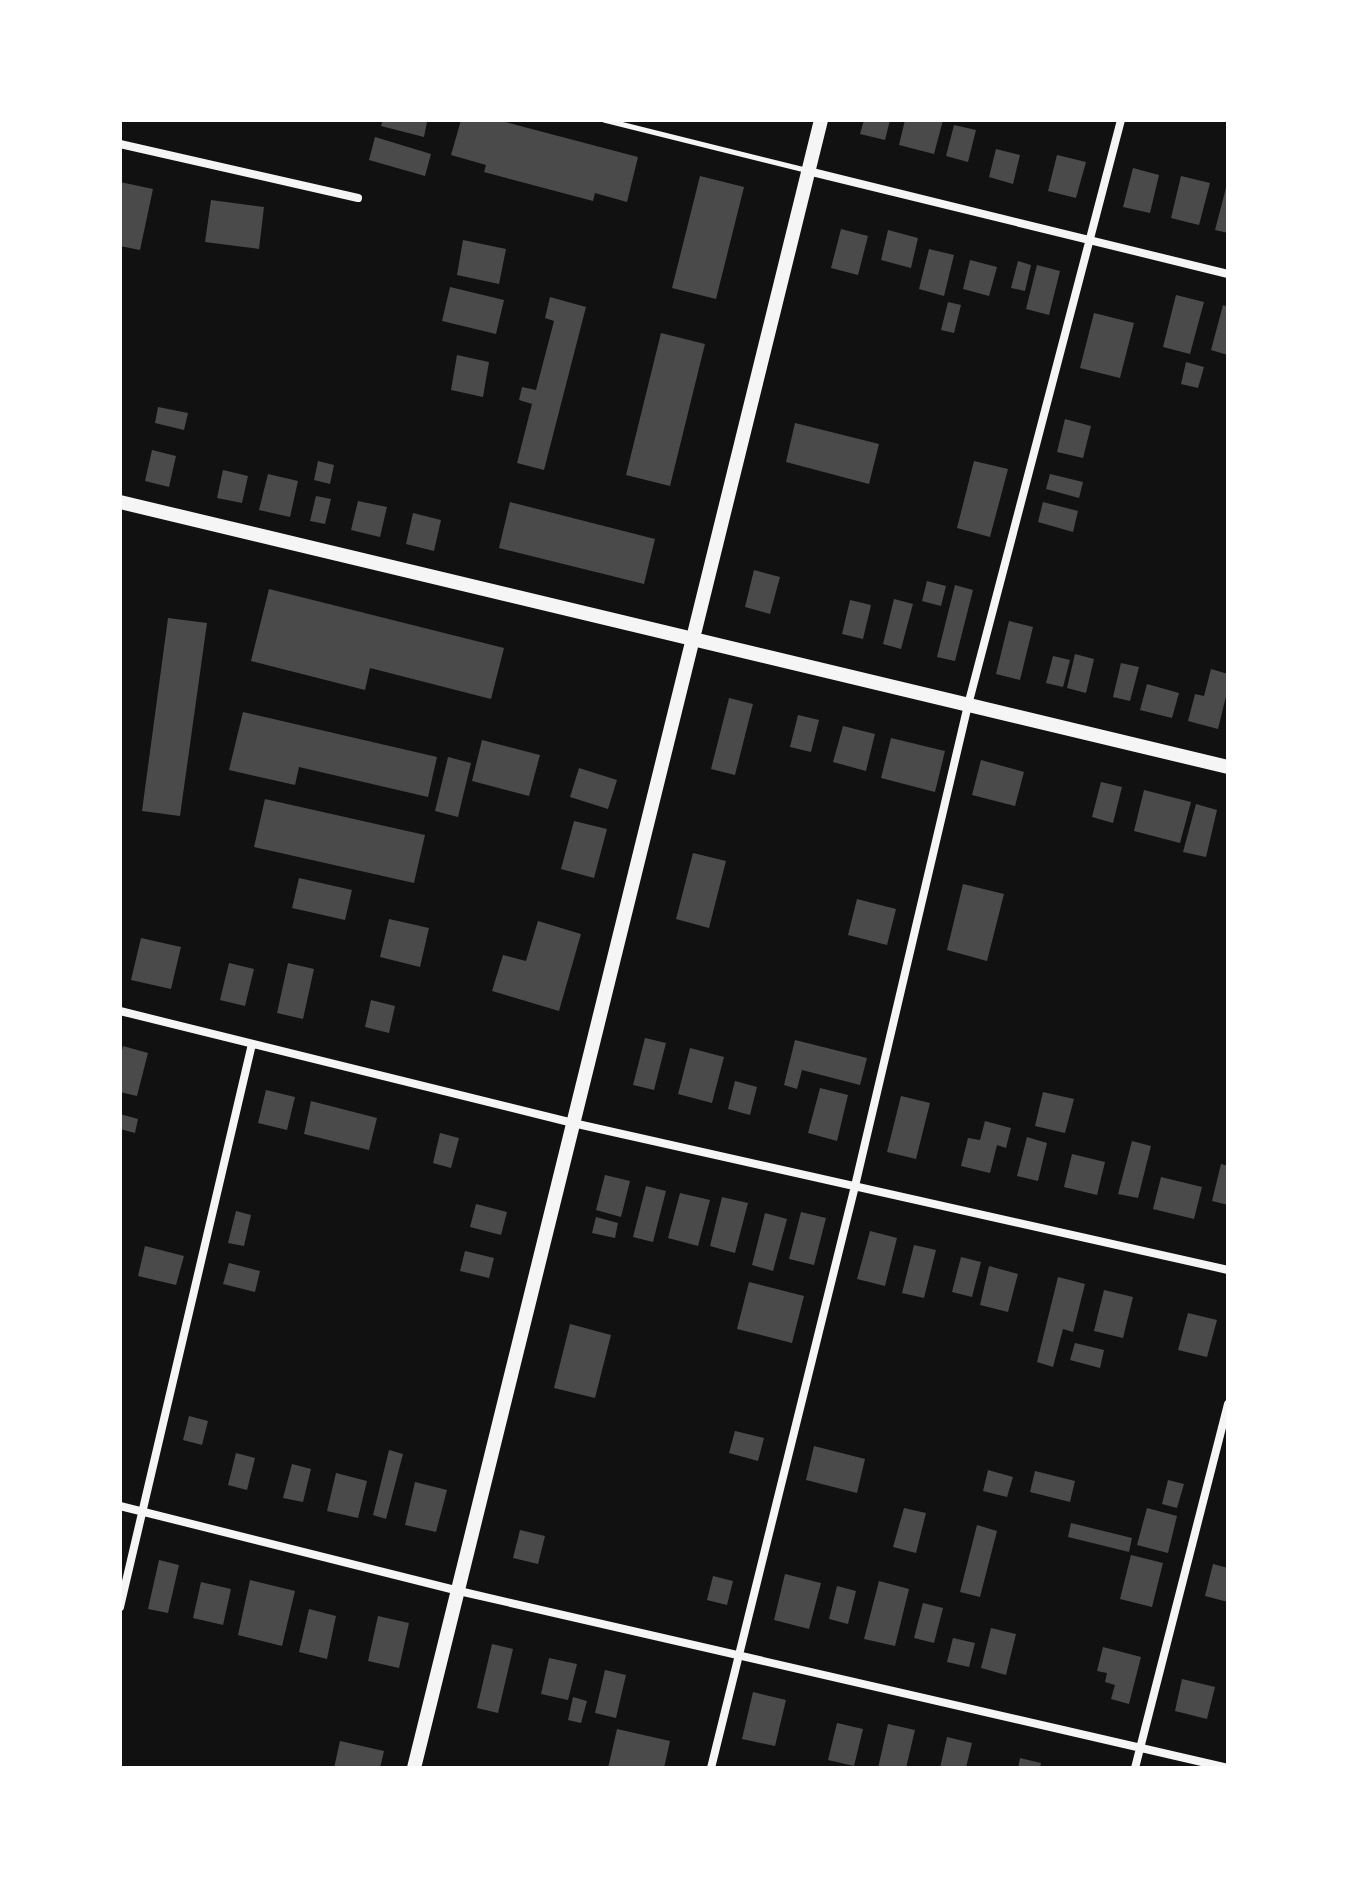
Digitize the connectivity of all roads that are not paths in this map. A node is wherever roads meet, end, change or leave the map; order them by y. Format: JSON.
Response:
{"nodes":[{"id":1,"x":604,"y":120,"type":"edge"},
{"id":2,"x":821,"y":120,"type":"edge"},
{"id":3,"x":1121,"y":120,"type":"edge"},
{"id":4,"x":120,"y":144,"type":"edge"},
{"id":5,"x":808,"y":171,"type":"junction"},
{"id":6,"x":358,"y":198,"type":"dead end"},
{"id":7,"x":1090,"y":240,"type":"junction"},
{"id":8,"x":1228,"y":274,"type":"edge"},
{"id":9,"x":120,"y":502,"type":"edge"},
{"id":10,"x":692,"y":640,"type":"junction"},
{"id":11,"x":968,"y":705,"type":"junction"},
{"id":12,"x":1228,"y":767,"type":"edge"},
{"id":13,"x":120,"y":1011,"type":"edge"},
{"id":14,"x":252,"y":1044,"type":"junction"},
{"id":15,"x":573,"y":1123,"type":"junction"},
{"id":16,"x":855,"y":1186,"type":"junction"},
{"id":17,"x":1228,"y":1270,"type":"edge"},
{"id":18,"x":1228,"y":1404,"type":"edge"},
{"id":19,"x":120,"y":1506,"type":"edge"},
{"id":20,"x":142,"y":1512,"type":"junction"},
{"id":21,"x":459,"y":1591,"type":"junction"},
{"id":22,"x":120,"y":1607,"type":"edge"},
{"id":23,"x":737,"y":1655,"type":"junction"},
{"id":24,"x":1140,"y":1747,"type":"junction"},
{"id":25,"x":414,"y":1768,"type":"edge"},
{"id":26,"x":711,"y":1768,"type":"edge"},
{"id":27,"x":1135,"y":1768,"type":"edge"},
{"id":28,"x":1228,"y":1768,"type":"edge"}],
"edges":[{"from":1,"to":5,"type":"lane"},
{"from":2,"to":5,"type":"street"},
{"from":3,"to":7,"type":"street"},
{"from":4,"to":6,"type":"street"},
{"from":5,"to":7,"type":"street"},
{"from":5,"to":10,"type":"street"},
{"from":7,"to":8,"type":"street"},
{"from":7,"to":11,"type":"street"},
{"from":9,"to":10,"type":"street"},
{"from":10,"to":11,"type":"street"},
{"from":10,"to":15,"type":"street"},
{"from":11,"to":12,"type":"street"},
{"from":11,"to":16,"type":"street"},
{"from":13,"to":14,"type":"street"},
{"from":14,"to":15,"type":"street"},
{"from":14,"to":20,"type":"street"},
{"from":15,"to":16,"type":"street"},
{"from":15,"to":21,"type":"street"},
{"from":16,"to":17,"type":"street"},
{"from":16,"to":23,"type":"street"},
{"from":18,"to":24,"type":"street"},
{"from":19,"to":20,"type":"street"},
{"from":20,"to":21,"type":"street"},
{"from":20,"to":22,"type":"street"},
{"from":21,"to":23,"type":"street"},
{"from":21,"to":25,"type":"street"},
{"from":23,"to":24,"type":"street"},
{"from":23,"to":26,"type":"street"},
{"from":24,"to":27,"type":"street"},
{"from":24,"to":28,"type":"street"}]}
